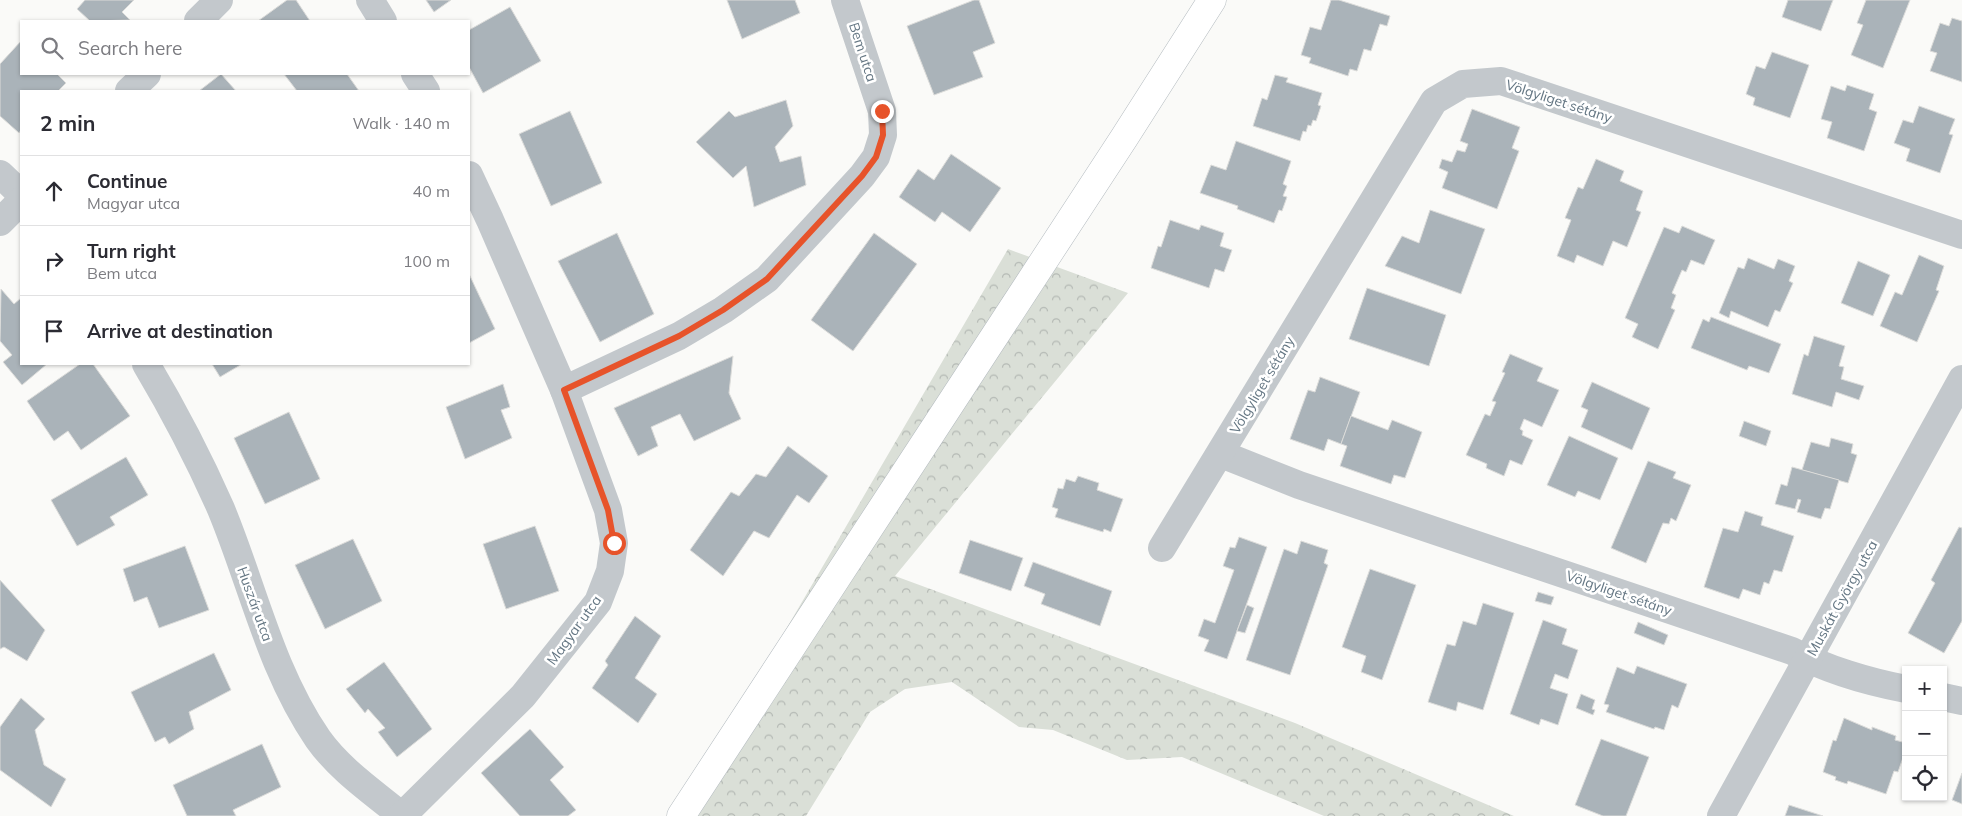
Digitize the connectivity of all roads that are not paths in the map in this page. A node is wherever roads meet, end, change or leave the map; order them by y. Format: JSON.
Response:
{"nodes":[{"id":1,"x":219,"y":0,"type":"edge"},
{"id":2,"x":370,"y":0,"type":"edge"},
{"id":3,"x":845,"y":0,"type":"edge"},
{"id":4,"x":1212,"y":0,"type":"edge"},
{"id":5,"x":199,"y":20,"type":"edge"},
{"id":6,"x":382,"y":20,"type":"edge"},
{"id":7,"x":145,"y":75,"type":"edge"},
{"id":8,"x":416,"y":75,"type":"edge"},
{"id":9,"x":130,"y":90,"type":"edge"},
{"id":10,"x":425,"y":90,"type":"edge"},
{"id":11,"x":0,"y":174,"type":"edge"},
{"id":12,"x":470,"y":177,"type":"edge"},
{"id":13,"x":20,"y":193,"type":"edge"},
{"id":14,"x":20,"y":202,"type":"edge"},
{"id":15,"x":0,"y":222,"type":"edge"},
{"id":16,"x":1962,"y":235,"type":"edge"},
{"id":17,"x":147,"y":365,"type":"edge"},
{"id":18,"x":1962,"y":380,"type":"edge"},
{"id":19,"x":564,"y":390,"type":"junction"},
{"id":20,"x":1220,"y":454,"type":"junction"},
{"id":21,"x":1162,"y":548,"type":"dead end"},
{"id":22,"x":1808,"y":660,"type":"junction"},
{"id":23,"x":1902,"y":688,"type":"edge"},
{"id":24,"x":1947,"y":698,"type":"edge"},
{"id":25,"x":1962,"y":701,"type":"edge"},
{"id":26,"x":402,"y":816,"type":"edge"},
{"id":27,"x":681,"y":816,"type":"edge"},
{"id":28,"x":1721,"y":816,"type":"edge"}],
"edges":[{"from":1,"to":5,"type":"street"},
{"from":2,"to":6,"type":"street"},
{"from":3,"to":19,"type":"street","name":"Bem utca"},
{"from":4,"to":27,"type":"street"},
{"from":7,"to":9,"type":"street"},
{"from":8,"to":10,"type":"street"},
{"from":11,"to":13,"type":"street"},
{"from":12,"to":19,"type":"street","name":"Magyar utca"},
{"from":14,"to":15,"type":"street"},
{"from":16,"to":20,"type":"street","name":"Völgyliget sétány"},
{"from":17,"to":26,"type":"street","name":"Huszár utca"},
{"from":18,"to":22,"type":"street","name":"Muskát György utca"},
{"from":19,"to":26,"type":"street","name":"Magyar utca"},
{"from":20,"to":21,"type":"street","name":"Völgyliget sétány"},
{"from":20,"to":22,"type":"street","name":"Völgyliget sétány"},
{"from":22,"to":23,"type":"street","name":"Völgyliget sétány"},
{"from":22,"to":28,"type":"street","name":"Muskát György utca"},
{"from":24,"to":25,"type":"street"}]}
